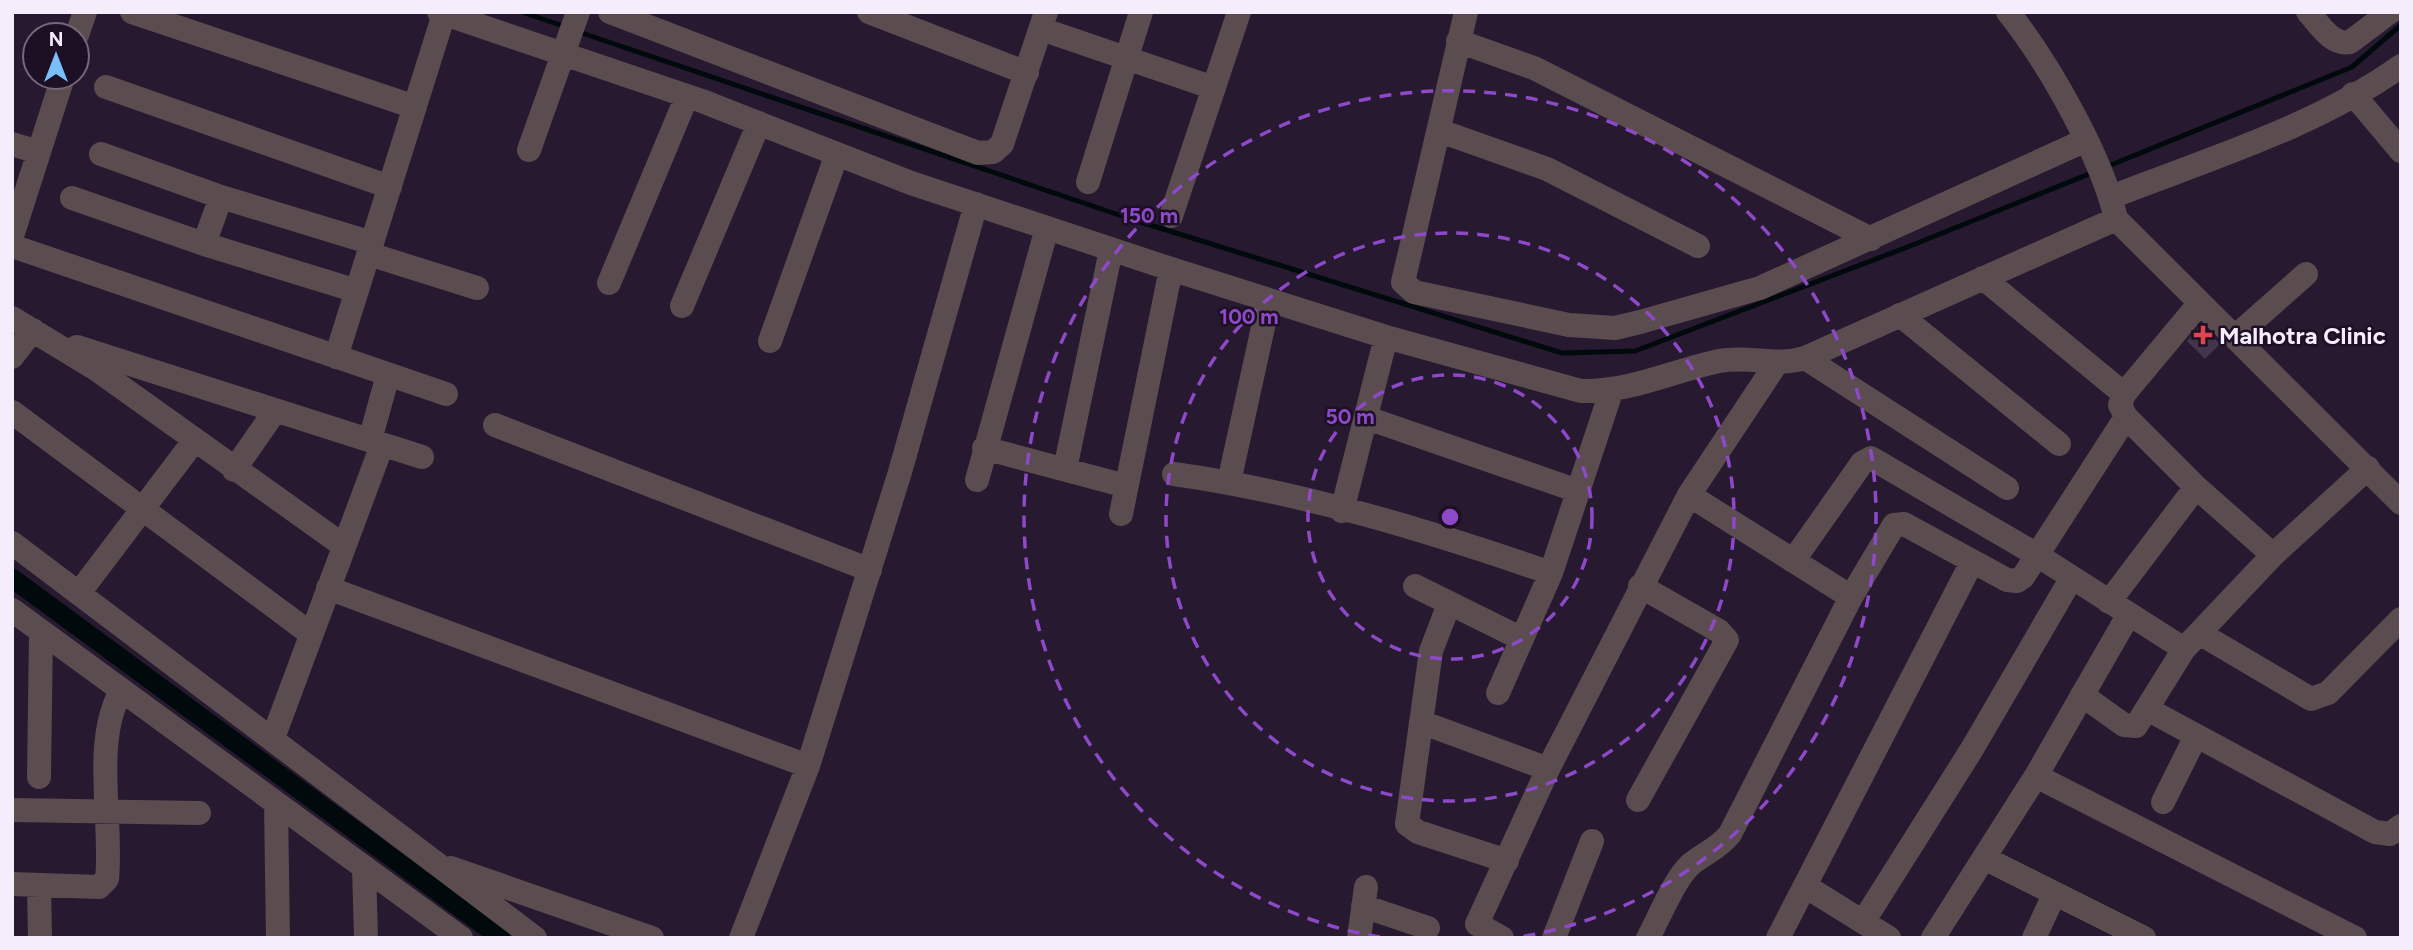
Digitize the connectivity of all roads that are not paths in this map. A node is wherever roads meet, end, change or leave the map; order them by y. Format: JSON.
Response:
{"nodes":[{"id":1,"x":132,"y":12,"type":"edge"},
{"id":2,"x":610,"y":12,"type":"edge"},
{"id":3,"x":869,"y":12,"type":"edge"},
{"id":4,"x":1140,"y":12,"type":"edge"},
{"id":5,"x":1239,"y":12,"type":"edge"},
{"id":6,"x":1466,"y":12,"type":"edge"},
{"id":7,"x":2008,"y":12,"type":"edge"},
{"id":8,"x":2308,"y":12,"type":"edge"},
{"id":9,"x":2389,"y":12,"type":"edge"},
{"id":10,"x":441,"y":13,"type":"edge"},
{"id":11,"x":1044,"y":21,"type":"edge"},
{"id":12,"x":571,"y":32,"type":"edge"},
{"id":13,"x":1458,"y":41,"type":"junction"},
{"id":14,"x":1125,"y":60,"type":"junction"},
{"id":15,"x":2401,"y":66,"type":"edge"},
{"id":16,"x":1027,"y":73,"type":"junction"},
{"id":17,"x":106,"y":87,"type":"dead end"},
{"id":18,"x":1214,"y":88,"type":"junction"},
{"id":19,"x":58,"y":91,"type":"edge"},
{"id":20,"x":2353,"y":94,"type":"junction"},
{"id":21,"x":687,"y":96,"type":"junction"},
{"id":22,"x":415,"y":107,"type":"junction"},
{"id":23,"x":759,"y":123,"type":"junction"},
{"id":24,"x":1440,"y":131,"type":"junction"},
{"id":25,"x":12,"y":144,"type":"edge"},
{"id":26,"x":2090,"y":148,"type":"junction"},
{"id":27,"x":529,"y":150,"type":"dead end"},
{"id":28,"x":2401,"y":151,"type":"edge"},
{"id":29,"x":38,"y":152,"type":"junction"},
{"id":30,"x":101,"y":154,"type":"dead end"},
{"id":31,"x":837,"y":154,"type":"junction"},
{"id":32,"x":1087,"y":182,"type":"dead end"},
{"id":33,"x":390,"y":187,"type":"junction"},
{"id":34,"x":221,"y":197,"type":"junction"},
{"id":35,"x":72,"y":198,"type":"dead end"},
{"id":36,"x":2112,"y":201,"type":"junction"},
{"id":37,"x":976,"y":204,"type":"junction"},
{"id":38,"x":1171,"y":216,"type":"dead end"},
{"id":39,"x":1047,"y":228,"type":"junction"},
{"id":40,"x":12,"y":236,"type":"edge"},
{"id":41,"x":1871,"y":239,"type":"junction"},
{"id":42,"x":204,"y":244,"type":"junction"},
{"id":43,"x":12,"y":246,"type":"edge"},
{"id":44,"x":1698,"y":246,"type":"dead end"},
{"id":45,"x":370,"y":248,"type":"junction"},
{"id":46,"x":1111,"y":250,"type":"junction"},
{"id":47,"x":1171,"y":270,"type":"junction"},
{"id":48,"x":2306,"y":274,"type":"dead end"},
{"id":49,"x":1983,"y":278,"type":"junction"},
{"id":50,"x":609,"y":283,"type":"dead end"},
{"id":51,"x":477,"y":288,"type":"dead end"},
{"id":52,"x":357,"y":290,"type":"junction"},
{"id":53,"x":1269,"y":300,"type":"junction"},
{"id":54,"x":2199,"y":304,"type":"junction"},
{"id":55,"x":682,"y":306,"type":"dead end"},
{"id":56,"x":1900,"y":315,"type":"junction"},
{"id":57,"x":30,"y":328,"type":"edge"},
{"id":58,"x":2236,"y":336,"type":"junction"},
{"id":59,"x":1387,"y":337,"type":"junction"},
{"id":60,"x":771,"y":341,"type":"dead end"},
{"id":61,"x":12,"y":357,"type":"edge"},
{"id":62,"x":336,"y":357,"type":"junction"},
{"id":63,"x":1805,"y":358,"type":"junction"},
{"id":64,"x":1776,"y":364,"type":"junction"},
{"id":65,"x":388,"y":375,"type":"junction"},
{"id":66,"x":1611,"y":392,"type":"junction"},
{"id":67,"x":446,"y":394,"type":"dead end"},
{"id":68,"x":2125,"y":406,"type":"junction"},
{"id":69,"x":275,"y":411,"type":"junction"},
{"id":70,"x":12,"y":412,"type":"edge"},
{"id":71,"x":1367,"y":418,"type":"junction"},
{"id":72,"x":495,"y":425,"type":"dead end"},
{"id":73,"x":194,"y":441,"type":"junction"},
{"id":74,"x":376,"y":442,"type":"junction"},
{"id":75,"x":2059,"y":444,"type":"dead end"},
{"id":76,"x":984,"y":448,"type":"junction"},
{"id":77,"x":422,"y":457,"type":"dead end"},
{"id":78,"x":2368,"y":468,"type":"junction"},
{"id":79,"x":1065,"y":469,"type":"junction"},
{"id":80,"x":234,"y":470,"type":"junction"},
{"id":81,"x":1174,"y":474,"type":"dead end"},
{"id":82,"x":977,"y":480,"type":"dead end"},
{"id":83,"x":1229,"y":482,"type":"junction"},
{"id":84,"x":1126,"y":486,"type":"junction"},
{"id":85,"x":2196,"y":487,"type":"junction"},
{"id":86,"x":2007,"y":488,"type":"dead end"},
{"id":87,"x":1578,"y":491,"type":"junction"},
{"id":88,"x":1689,"y":495,"type":"junction"},
{"id":89,"x":2401,"y":503,"type":"edge"},
{"id":90,"x":141,"y":508,"type":"junction"},
{"id":91,"x":1342,"y":511,"type":"junction"},
{"id":92,"x":1121,"y":513,"type":"dead end"},
{"id":93,"x":12,"y":543,"type":"edge"},
{"id":94,"x":344,"y":546,"type":"junction"},
{"id":95,"x":2037,"y":555,"type":"junction"},
{"id":96,"x":2273,"y":555,"type":"junction"},
{"id":97,"x":1793,"y":561,"type":"junction"},
{"id":98,"x":1972,"y":562,"type":"junction"},
{"id":99,"x":870,"y":570,"type":"junction"},
{"id":100,"x":1550,"y":573,"type":"junction"},
{"id":101,"x":2071,"y":579,"type":"junction"},
{"id":102,"x":1415,"y":586,"type":"dead end"},
{"id":103,"x":1640,"y":586,"type":"junction"},
{"id":104,"x":328,"y":588,"type":"junction"},
{"id":105,"x":79,"y":593,"type":"junction"},
{"id":106,"x":1851,"y":597,"type":"junction"},
{"id":107,"x":1450,"y":604,"type":"junction"},
{"id":108,"x":2119,"y":608,"type":"junction"},
{"id":109,"x":12,"y":610,"type":"edge"},
{"id":110,"x":2401,"y":619,"type":"edge"},
{"id":111,"x":41,"y":632,"type":"junction"},
{"id":112,"x":311,"y":634,"type":"junction"},
{"id":113,"x":1522,"y":639,"type":"junction"},
{"id":114,"x":2191,"y":641,"type":"junction"},
{"id":115,"x":121,"y":691,"type":"junction"},
{"id":116,"x":1498,"y":693,"type":"dead end"},
{"id":117,"x":2082,"y":695,"type":"junction"},
{"id":118,"x":2147,"y":709,"type":"junction"},
{"id":119,"x":1420,"y":722,"type":"junction"},
{"id":120,"x":2196,"y":736,"type":"junction"},
{"id":121,"x":272,"y":738,"type":"junction"},
{"id":122,"x":808,"y":766,"type":"junction"},
{"id":123,"x":1548,"y":769,"type":"junction"},
{"id":124,"x":2036,"y":776,"type":"junction"},
{"id":125,"x":39,"y":777,"type":"dead end"},
{"id":126,"x":1638,"y":800,"type":"dead end"},
{"id":127,"x":2163,"y":802,"type":"dead end"},
{"id":128,"x":276,"y":803,"type":"junction"},
{"id":129,"x":12,"y":810,"type":"edge"},
{"id":130,"x":108,"y":812,"type":"junction"},
{"id":131,"x":199,"y":813,"type":"dead end"},
{"id":132,"x":2397,"y":837,"type":"edge"},
{"id":133,"x":1592,"y":841,"type":"dead end"},
{"id":134,"x":1984,"y":858,"type":"junction"},
{"id":135,"x":1507,"y":861,"type":"junction"},
{"id":136,"x":433,"y":862,"type":"junction"},
{"id":137,"x":364,"y":867,"type":"junction"},
{"id":138,"x":12,"y":884,"type":"edge"},
{"id":139,"x":39,"y":885,"type":"junction"},
{"id":140,"x":1805,"y":886,"type":"junction"},
{"id":141,"x":2054,"y":895,"type":"junction"},
{"id":142,"x":1863,"y":922,"type":"junction"},
{"id":143,"x":432,"y":927,"type":"edge"},
{"id":144,"x":1428,"y":928,"type":"dead end"},
{"id":145,"x":1474,"y":931,"type":"edge"},
{"id":146,"x":40,"y":938,"type":"edge"},
{"id":147,"x":278,"y":938,"type":"edge"},
{"id":148,"x":366,"y":938,"type":"edge"},
{"id":149,"x":461,"y":938,"type":"edge"},
{"id":150,"x":535,"y":938,"type":"edge"},
{"id":151,"x":652,"y":938,"type":"edge"},
{"id":152,"x":741,"y":938,"type":"edge"},
{"id":153,"x":1359,"y":938,"type":"edge"},
{"id":154,"x":1502,"y":938,"type":"edge"},
{"id":155,"x":1554,"y":938,"type":"edge"},
{"id":156,"x":1648,"y":938,"type":"edge"},
{"id":157,"x":1778,"y":938,"type":"edge"},
{"id":158,"x":1889,"y":938,"type":"edge"},
{"id":159,"x":1933,"y":938,"type":"edge"},
{"id":160,"x":2034,"y":938,"type":"edge"},
{"id":161,"x":2144,"y":938,"type":"edge"},
{"id":162,"x":2355,"y":938,"type":"edge"}],
"edges":[{"from":1,"to":22,"type":"street"},
{"from":2,"to":16,"type":"street"},
{"from":3,"to":16,"type":"street"},
{"from":4,"to":14,"type":"street"},
{"from":5,"to":18,"type":"street"},
{"from":6,"to":13,"type":"street"},
{"from":7,"to":26,"type":"street"},
{"from":8,"to":9,"type":"street"},
{"from":10,"to":12,"type":"street"},
{"from":10,"to":22,"type":"street"},
{"from":11,"to":14,"type":"street"},
{"from":11,"to":16,"type":"street"},
{"from":12,"to":21,"type":"street"},
{"from":12,"to":27,"type":"street"},
{"from":13,"to":24,"type":"street"},
{"from":13,"to":41,"type":"street"},
{"from":14,"to":18,"type":"street"},
{"from":14,"to":32,"type":"street"},
{"from":15,"to":20,"type":"street"},
{"from":17,"to":33,"type":"street"},
{"from":18,"to":38,"type":"street"},
{"from":19,"to":29,"type":"street"},
{"from":20,"to":28,"type":"street"},
{"from":20,"to":36,"type":"street"},
{"from":21,"to":23,"type":"street"},
{"from":21,"to":50,"type":"street"},
{"from":22,"to":33,"type":"street"},
{"from":23,"to":31,"type":"street"},
{"from":23,"to":55,"type":"street"},
{"from":24,"to":41,"type":"street"},
{"from":24,"to":44,"type":"street"},
{"from":25,"to":29,"type":"street"},
{"from":26,"to":36,"type":"street"},
{"from":26,"to":41,"type":"street"},
{"from":29,"to":40,"type":"street"},
{"from":30,"to":34,"type":"street"},
{"from":31,"to":37,"type":"street"},
{"from":31,"to":60,"type":"street"},
{"from":33,"to":45,"type":"street"},
{"from":34,"to":42,"type":"street"},
{"from":34,"to":45,"type":"street"},
{"from":35,"to":42,"type":"street"},
{"from":36,"to":49,"type":"street"},
{"from":36,"to":54,"type":"street"},
{"from":37,"to":39,"type":"street"},
{"from":37,"to":99,"type":"street"},
{"from":39,"to":46,"type":"street"},
{"from":39,"to":76,"type":"street"},
{"from":42,"to":52,"type":"street"},
{"from":43,"to":62,"type":"street"},
{"from":45,"to":51,"type":"street"},
{"from":45,"to":52,"type":"street"},
{"from":46,"to":47,"type":"street"},
{"from":46,"to":79,"type":"street"},
{"from":47,"to":53,"type":"street"},
{"from":47,"to":84,"type":"street"},
{"from":48,"to":58,"type":"street"},
{"from":49,"to":56,"type":"street"},
{"from":49,"to":68,"type":"street"},
{"from":52,"to":62,"type":"street"},
{"from":53,"to":59,"type":"street"},
{"from":53,"to":83,"type":"street"},
{"from":54,"to":58,"type":"street"},
{"from":54,"to":68,"type":"street"},
{"from":56,"to":63,"type":"street"},
{"from":56,"to":75,"type":"street"},
{"from":57,"to":61,"type":"street"},
{"from":57,"to":69,"type":"street"},
{"from":57,"to":73,"type":"street"},
{"from":58,"to":78,"type":"street"},
{"from":59,"to":66,"type":"street"},
{"from":59,"to":71,"type":"street"},
{"from":62,"to":65,"type":"street"},
{"from":63,"to":64,"type":"street"},
{"from":63,"to":86,"type":"street"},
{"from":64,"to":66,"type":"street"},
{"from":64,"to":88,"type":"street"},
{"from":65,"to":67,"type":"street"},
{"from":65,"to":74,"type":"street"},
{"from":66,"to":87,"type":"street"},
{"from":68,"to":85,"type":"street"},
{"from":68,"to":95,"type":"street"},
{"from":69,"to":74,"type":"street"},
{"from":69,"to":80,"type":"street"},
{"from":70,"to":90,"type":"street"},
{"from":71,"to":87,"type":"street"},
{"from":71,"to":91,"type":"street"},
{"from":72,"to":99,"type":"street"},
{"from":73,"to":80,"type":"street"},
{"from":73,"to":90,"type":"street"},
{"from":74,"to":77,"type":"street"},
{"from":74,"to":94,"type":"street"},
{"from":76,"to":79,"type":"street"},
{"from":76,"to":82,"type":"street"},
{"from":78,"to":89,"type":"street"},
{"from":78,"to":96,"type":"street"},
{"from":79,"to":84,"type":"street"},
{"from":80,"to":94,"type":"street"},
{"from":81,"to":83,"type":"street"},
{"from":83,"to":91,"type":"street"},
{"from":84,"to":92,"type":"street"},
{"from":85,"to":96,"type":"street"},
{"from":85,"to":108,"type":"street"},
{"from":87,"to":100,"type":"street"},
{"from":88,"to":97,"type":"street"},
{"from":88,"to":103,"type":"street"},
{"from":90,"to":105,"type":"street"},
{"from":90,"to":112,"type":"street"},
{"from":91,"to":100,"type":"street"},
{"from":93,"to":105,"type":"street"},
{"from":94,"to":104,"type":"street"},
{"from":95,"to":97,"type":"street"},
{"from":95,"to":98,"type":"street"},
{"from":95,"to":101,"type":"street"},
{"from":96,"to":114,"type":"street"},
{"from":97,"to":106,"type":"street"},
{"from":98,"to":106,"type":"street"},
{"from":98,"to":140,"type":"street"},
{"from":99,"to":122,"type":"street"},
{"from":100,"to":113,"type":"street"},
{"from":101,"to":108,"type":"street"},
{"from":101,"to":142,"type":"street"},
{"from":102,"to":107,"type":"street"},
{"from":103,"to":123,"type":"street"},
{"from":103,"to":126,"type":"street"},
{"from":104,"to":112,"type":"street"},
{"from":104,"to":122,"type":"street"},
{"from":105,"to":121,"type":"street"},
{"from":106,"to":156,"type":"street"},
{"from":107,"to":113,"type":"street"},
{"from":107,"to":119,"type":"street"},
{"from":108,"to":114,"type":"street"},
{"from":108,"to":117,"type":"street"},
{"from":109,"to":111,"type":"street"},
{"from":110,"to":114,"type":"street"},
{"from":111,"to":115,"type":"street"},
{"from":111,"to":125,"type":"street"},
{"from":112,"to":121,"type":"street"},
{"from":113,"to":116,"type":"street"},
{"from":114,"to":118,"type":"street"},
{"from":115,"to":128,"type":"street"},
{"from":115,"to":130,"type":"street"},
{"from":117,"to":118,"type":"street"},
{"from":117,"to":124,"type":"street"},
{"from":118,"to":120,"type":"street"},
{"from":119,"to":123,"type":"street"},
{"from":119,"to":135,"type":"street"},
{"from":120,"to":127,"type":"street"},
{"from":120,"to":132,"type":"street"},
{"from":121,"to":136,"type":"street"},
{"from":122,"to":152,"type":"street"},
{"from":123,"to":135,"type":"street"},
{"from":124,"to":134,"type":"street"},
{"from":124,"to":162,"type":"street"},
{"from":128,"to":137,"type":"street"},
{"from":128,"to":147,"type":"street"},
{"from":129,"to":130,"type":"street"},
{"from":130,"to":131,"type":"street"},
{"from":130,"to":139,"type":"street"},
{"from":133,"to":155,"type":"street"},
{"from":134,"to":141,"type":"street"},
{"from":134,"to":159,"type":"street"},
{"from":135,"to":145,"type":"street"},
{"from":136,"to":150,"type":"street"},
{"from":136,"to":151,"type":"street"},
{"from":137,"to":143,"type":"street"},
{"from":137,"to":148,"type":"street"},
{"from":138,"to":139,"type":"street"},
{"from":139,"to":146,"type":"street"},
{"from":140,"to":142,"type":"street"},
{"from":140,"to":157,"type":"street"},
{"from":141,"to":160,"type":"street"},
{"from":141,"to":161,"type":"street"},
{"from":142,"to":158,"type":"street"},
{"from":143,"to":149,"type":"street"},
{"from":144,"to":153,"type":"street"},
{"from":145,"to":154,"type":"street"}]}
